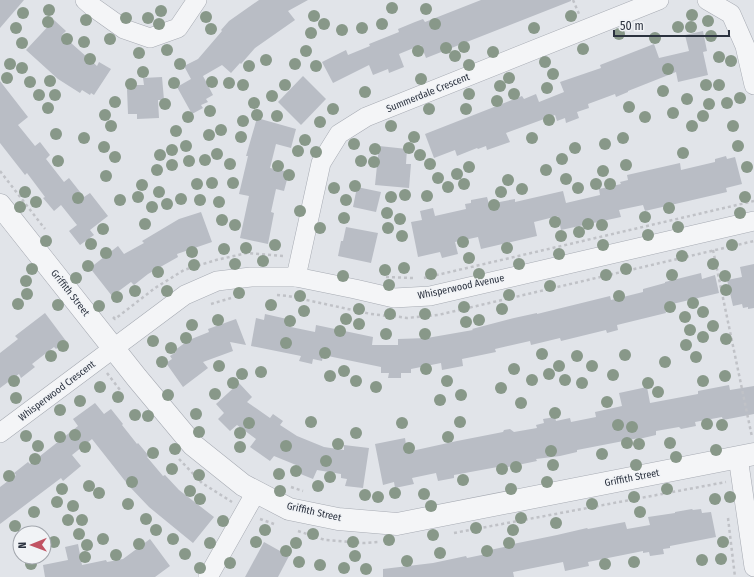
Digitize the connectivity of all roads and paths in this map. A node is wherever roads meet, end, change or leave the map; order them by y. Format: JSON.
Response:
{"nodes":[{"id":1,"x":85,"y":0,"type":"edge"},
{"id":2,"x":197,"y":0,"type":"edge"},
{"id":3,"x":573,"y":0,"type":"edge"},
{"id":4,"x":658,"y":0,"type":"edge"},
{"id":5,"x":707,"y":0,"type":"edge"},
{"id":6,"x":579,"y":14,"type":"dead end"},
{"id":7,"x":754,"y":85,"type":"edge"},
{"id":8,"x":0,"y":171,"type":"edge"},
{"id":9,"x":754,"y":201,"type":"edge"},
{"id":10,"x":0,"y":205,"type":"edge"},
{"id":11,"x":754,"y":221,"type":"edge"},
{"id":12,"x":48,"y":233,"type":"dead end"},
{"id":13,"x":754,"y":241,"type":"edge"},
{"id":14,"x":713,"y":250,"type":"junction"},
{"id":15,"x":285,"y":256,"type":"dead end"},
{"id":16,"x":381,"y":276,"type":"dead end"},
{"id":17,"x":296,"y":277,"type":"junction"},
{"id":18,"x":274,"y":295,"type":"dead end"},
{"id":19,"x":234,"y":297,"type":"dead end"},
{"id":20,"x":206,"y":305,"type":"dead end"},
{"id":21,"x":110,"y":313,"type":"dead end"},
{"id":22,"x":113,"y":348,"type":"junction"},
{"id":23,"x":0,"y":433,"type":"edge"},
{"id":24,"x":746,"y":450,"type":"edge"},
{"id":25,"x":288,"y":486,"type":"dead end"},
{"id":26,"x":256,"y":492,"type":"junction"},
{"id":27,"x":310,"y":493,"type":"dead end"},
{"id":28,"x":728,"y":514,"type":"dead end"},
{"id":29,"x":754,"y":567,"type":"edge"},
{"id":30,"x":208,"y":577,"type":"edge"},
{"id":31,"x":735,"y":577,"type":"edge"}],
"edges":[{"from":1,"to":2,"type":"street"},
{"from":3,"to":6,"type":"path"},
{"from":4,"to":17,"type":"street","name":"Summerdale Crescent"},
{"from":5,"to":7,"type":"street"},
{"from":8,"to":12,"type":"path"},
{"from":9,"to":16,"type":"path"},
{"from":10,"to":22,"type":"street","name":"Griffith Street"},
{"from":11,"to":17,"type":"street","name":"Whisperwood Avenue"},
{"from":13,"to":14,"type":"path"},
{"from":14,"to":18,"type":"path"},
{"from":14,"to":24,"type":"path"},
{"from":15,"to":21,"type":"path"},
{"from":17,"to":22,"type":"street","name":"Whisperwood Avenue"},
{"from":19,"to":20,"type":"path"},
{"from":22,"to":23,"type":"street","name":"Whisperwood Crescent"},
{"from":22,"to":26,"type":"street","name":"Griffith Street"},
{"from":24,"to":26,"type":"street","name":"Griffith Street"},
{"from":24,"to":29,"type":"street"},
{"from":25,"to":27,"type":"path"},
{"from":26,"to":30,"type":"street"},
{"from":28,"to":31,"type":"path"}]}
